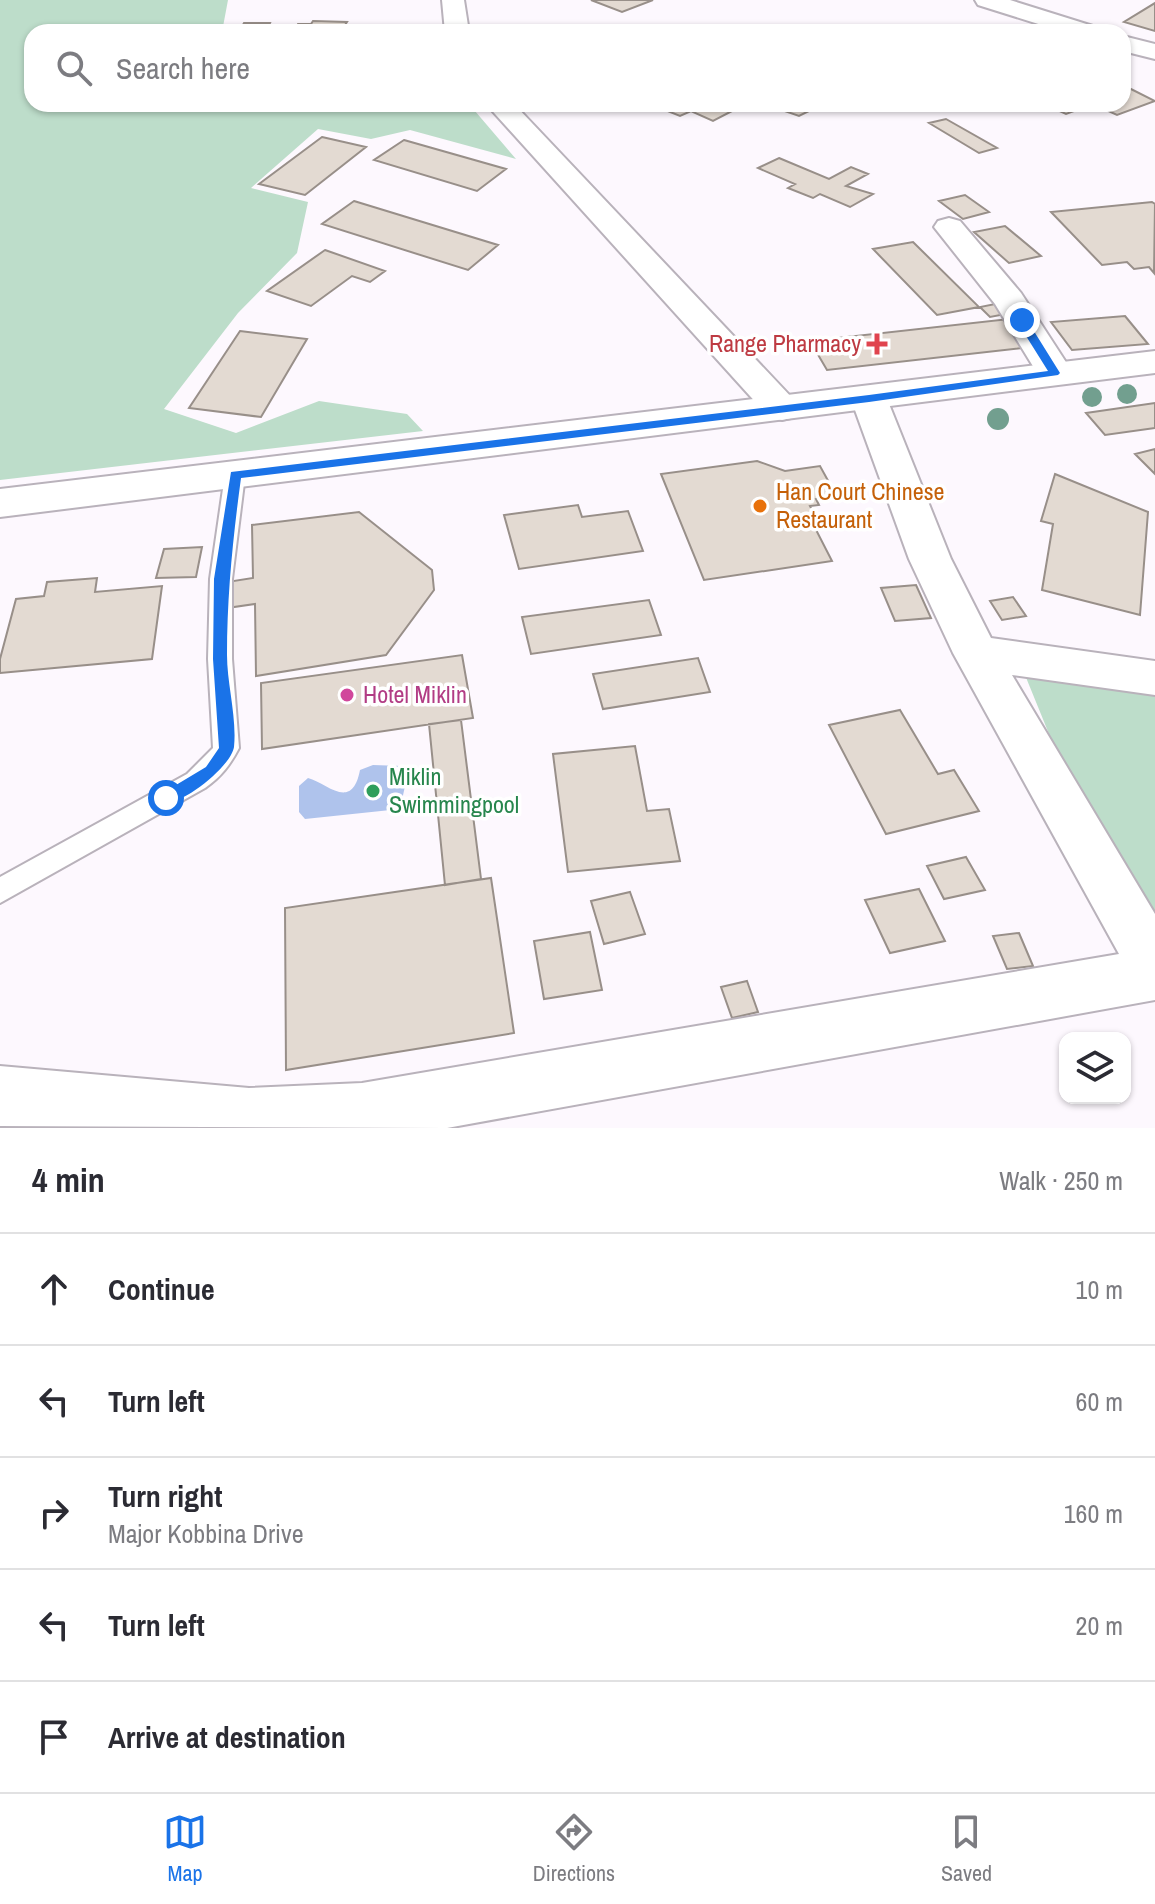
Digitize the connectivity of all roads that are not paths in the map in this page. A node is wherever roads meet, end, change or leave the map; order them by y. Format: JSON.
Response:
{"nodes":[{"id":1,"x":453,"y":0,"type":"edge"},
{"id":2,"x":986,"y":0,"type":"edge"},
{"id":3,"x":456,"y":24,"type":"edge"},
{"id":4,"x":1062,"y":24,"type":"edge"},
{"id":5,"x":1131,"y":45,"type":"edge"},
{"id":6,"x":1155,"y":52,"type":"edge"},
{"id":7,"x":506,"y":112,"type":"edge"},
{"id":8,"x":949,"y":227,"type":"dead end"},
{"id":9,"x":1155,"y":362,"type":"edge"},
{"id":10,"x":1055,"y":373,"type":"junction"},
{"id":11,"x":869,"y":399,"type":"junction"},
{"id":12,"x":782,"y":409,"type":"junction"},
{"id":13,"x":235,"y":475,"type":"junction"},
{"id":14,"x":0,"y":503,"type":"edge"},
{"id":15,"x":976,"y":653,"type":"junction"},
{"id":16,"x":1155,"y":678,"type":"edge"},
{"id":17,"x":0,"y":891,"type":"edge"},
{"id":18,"x":1155,"y":965,"type":"edge"},
{"id":19,"x":1155,"y":974,"type":"edge"},
{"id":20,"x":0,"y":1096,"type":"edge"}],
"edges":[{"from":1,"to":3,"type":"street"},
{"from":2,"to":4,"type":"street"},
{"from":5,"to":6,"type":"street"},
{"from":7,"to":12,"type":"street"},
{"from":8,"to":10,"type":"street"},
{"from":9,"to":10,"type":"street"},
{"from":10,"to":11,"type":"street"},
{"from":11,"to":12,"type":"street"},
{"from":11,"to":15,"type":"street"},
{"from":12,"to":13,"type":"street"},
{"from":13,"to":14,"type":"street"},
{"from":13,"to":17,"type":"lane"},
{"from":15,"to":16,"type":"street"},
{"from":15,"to":18,"type":"street"},
{"from":19,"to":20,"type":"street"}]}
